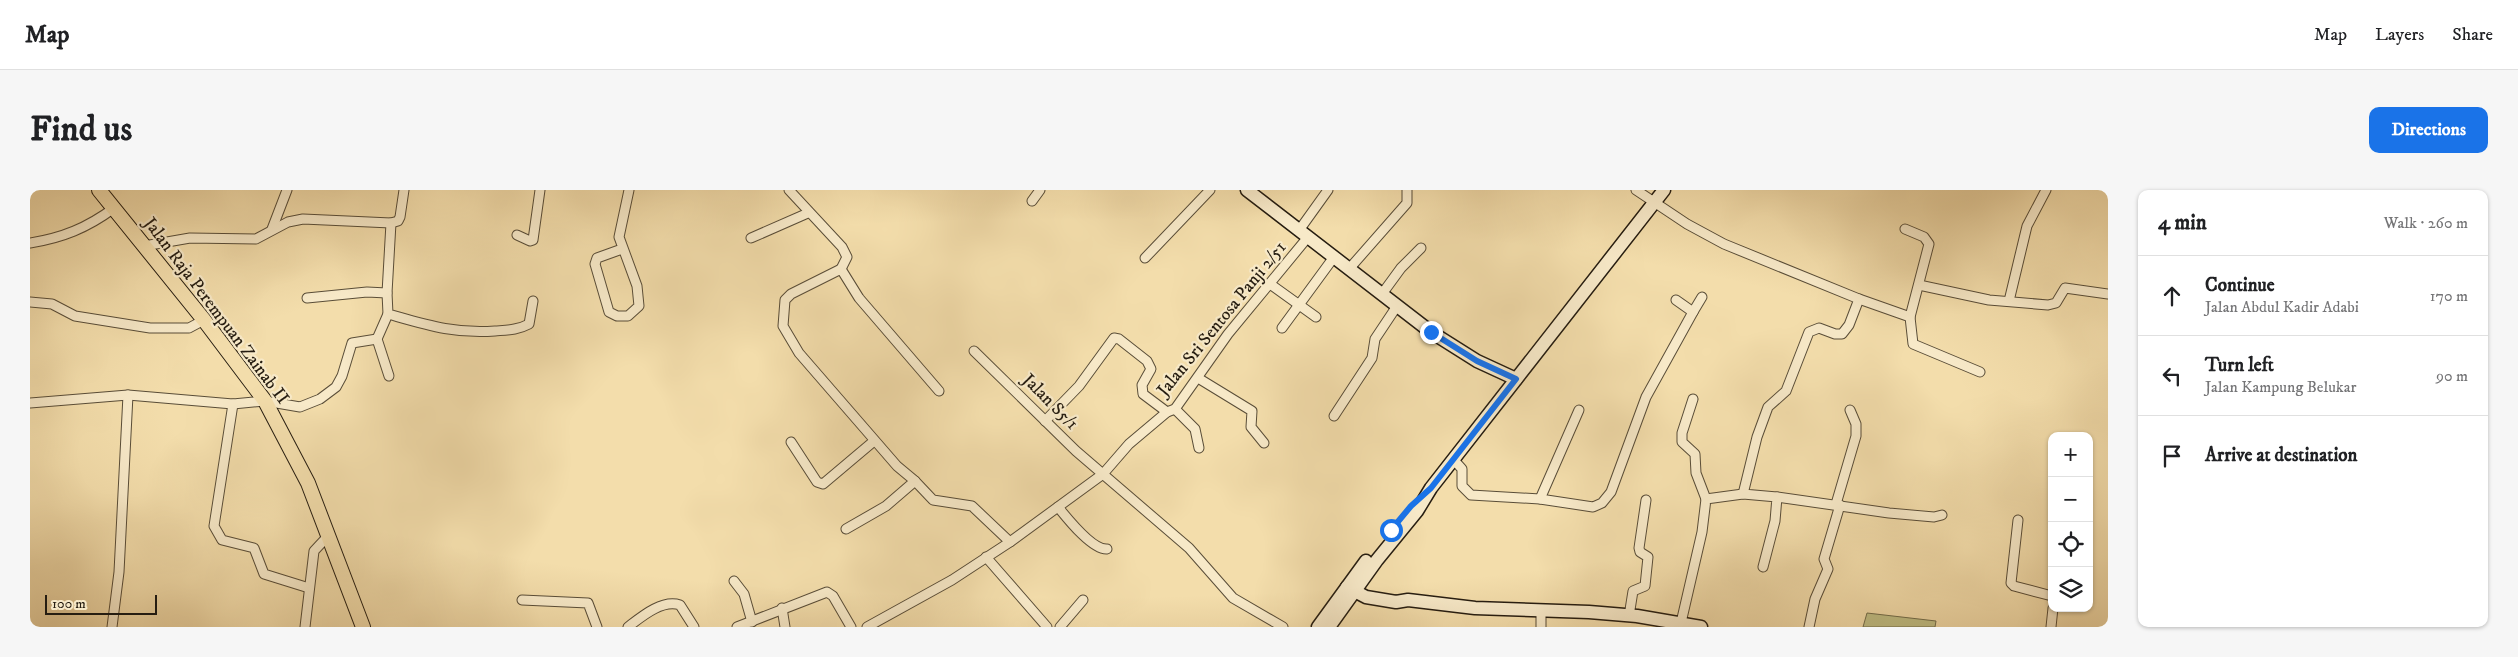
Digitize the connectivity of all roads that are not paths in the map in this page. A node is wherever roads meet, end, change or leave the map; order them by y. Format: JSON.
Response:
{"nodes":[{"id":1,"x":99,"y":190,"type":"edge"},
{"id":2,"x":287,"y":190,"type":"edge"},
{"id":3,"x":404,"y":190,"type":"edge"},
{"id":4,"x":540,"y":190,"type":"edge"},
{"id":5,"x":629,"y":190,"type":"edge"},
{"id":6,"x":789,"y":190,"type":"edge"},
{"id":7,"x":1040,"y":190,"type":"edge"},
{"id":8,"x":1210,"y":190,"type":"edge"},
{"id":9,"x":1247,"y":190,"type":"edge"},
{"id":10,"x":1328,"y":190,"type":"edge"},
{"id":11,"x":1407,"y":190,"type":"edge"},
{"id":12,"x":1636,"y":190,"type":"edge"},
{"id":13,"x":1664,"y":190,"type":"edge"},
{"id":14,"x":2046,"y":190,"type":"edge"},
{"id":15,"x":1032,"y":201,"type":"dead end"},
{"id":16,"x":1655,"y":202,"type":"junction"},
{"id":17,"x":114,"y":208,"type":"junction"},
{"id":18,"x":808,"y":213,"type":"junction"},
{"id":19,"x":392,"y":224,"type":"junction"},
{"id":20,"x":272,"y":229,"type":"junction"},
{"id":21,"x":1905,"y":229,"type":"dead end"},
{"id":22,"x":1304,"y":233,"type":"junction"},
{"id":23,"x":517,"y":235,"type":"dead end"},
{"id":24,"x":751,"y":238,"type":"dead end"},
{"id":25,"x":30,"y":244,"type":"edge"},
{"id":26,"x":144,"y":246,"type":"junction"},
{"id":27,"x":1421,"y":248,"type":"dead end"},
{"id":28,"x":622,"y":249,"type":"junction"},
{"id":29,"x":1334,"y":257,"type":"junction"},
{"id":30,"x":1145,"y":258,"type":"dead end"},
{"id":31,"x":841,"y":269,"type":"junction"},
{"id":32,"x":1349,"y":269,"type":"junction"},
{"id":33,"x":1270,"y":284,"type":"junction"},
{"id":34,"x":1919,"y":284,"type":"junction"},
{"id":35,"x":387,"y":293,"type":"junction"},
{"id":36,"x":1382,"y":294,"type":"junction"},
{"id":37,"x":2108,"y":294,"type":"edge"},
{"id":38,"x":1702,"y":297,"type":"dead end"},
{"id":39,"x":307,"y":298,"type":"dead end"},
{"id":40,"x":1859,"y":299,"type":"junction"},
{"id":41,"x":1676,"y":300,"type":"dead end"},
{"id":42,"x":533,"y":301,"type":"dead end"},
{"id":43,"x":30,"y":302,"type":"edge"},
{"id":44,"x":2009,"y":302,"type":"junction"},
{"id":45,"x":1300,"y":306,"type":"junction"},
{"id":46,"x":1398,"y":306,"type":"junction"},
{"id":47,"x":1693,"y":312,"type":"junction"},
{"id":48,"x":388,"y":314,"type":"junction"},
{"id":49,"x":1316,"y":317,"type":"dead end"},
{"id":50,"x":1910,"y":317,"type":"junction"},
{"id":51,"x":204,"y":320,"type":"junction"},
{"id":52,"x":1282,"y":328,"type":"dead end"},
{"id":53,"x":377,"y":339,"type":"junction"},
{"id":54,"x":974,"y":351,"type":"dead end"},
{"id":55,"x":1980,"y":372,"type":"dead end"},
{"id":56,"x":389,"y":376,"type":"dead end"},
{"id":57,"x":1198,"y":378,"type":"junction"},
{"id":58,"x":1516,"y":379,"type":"junction"},
{"id":59,"x":939,"y":391,"type":"dead end"},
{"id":60,"x":128,"y":395,"type":"junction"},
{"id":61,"x":1693,"y":399,"type":"dead end"},
{"id":62,"x":265,"y":401,"type":"junction"},
{"id":63,"x":30,"y":403,"type":"edge"},
{"id":64,"x":233,"y":404,"type":"junction"},
{"id":65,"x":1171,"y":410,"type":"junction"},
{"id":66,"x":1579,"y":410,"type":"dead end"},
{"id":67,"x":1850,"y":410,"type":"dead end"},
{"id":68,"x":1334,"y":416,"type":"dead end"},
{"id":69,"x":1044,"y":421,"type":"junction"},
{"id":70,"x":874,"y":441,"type":"junction"},
{"id":71,"x":791,"y":442,"type":"dead end"},
{"id":72,"x":1264,"y":442,"type":"dead end"},
{"id":73,"x":1199,"y":448,"type":"dead end"},
{"id":74,"x":1453,"y":459,"type":"junction"},
{"id":75,"x":1103,"y":474,"type":"junction"},
{"id":76,"x":915,"y":481,"type":"junction"},
{"id":77,"x":1743,"y":494,"type":"junction"},
{"id":78,"x":1777,"y":497,"type":"junction"},
{"id":79,"x":1540,"y":499,"type":"junction"},
{"id":80,"x":1706,"y":499,"type":"junction"},
{"id":81,"x":1646,"y":500,"type":"dead end"},
{"id":82,"x":1838,"y":505,"type":"junction"},
{"id":83,"x":1058,"y":506,"type":"junction"},
{"id":84,"x":1942,"y":515,"type":"dead end"},
{"id":85,"x":2018,"y":520,"type":"dead end"},
{"id":86,"x":846,"y":529,"type":"dead end"},
{"id":87,"x":328,"y":536,"type":"junction"},
{"id":88,"x":1010,"y":542,"type":"junction"},
{"id":89,"x":1107,"y":549,"type":"dead end"},
{"id":90,"x":986,"y":558,"type":"junction"},
{"id":91,"x":1762,"y":567,"type":"dead end"},
{"id":92,"x":734,"y":581,"type":"dead end"},
{"id":93,"x":1353,"y":587,"type":"junction"},
{"id":94,"x":309,"y":588,"type":"junction"},
{"id":95,"x":2048,"y":595,"type":"edge"},
{"id":96,"x":522,"y":600,"type":"dead end"},
{"id":97,"x":1084,"y":600,"type":"dead end"},
{"id":98,"x":782,"y":608,"type":"junction"},
{"id":99,"x":1541,"y":610,"type":"junction"},
{"id":100,"x":2053,"y":612,"type":"edge"},
{"id":101,"x":1629,"y":616,"type":"junction"},
{"id":102,"x":752,"y":622,"type":"junction"},
{"id":103,"x":1681,"y":625,"type":"edge"},
{"id":104,"x":112,"y":627,"type":"edge"},
{"id":105,"x":305,"y":627,"type":"edge"},
{"id":106,"x":362,"y":627,"type":"edge"},
{"id":107,"x":597,"y":627,"type":"edge"},
{"id":108,"x":628,"y":627,"type":"edge"},
{"id":109,"x":694,"y":627,"type":"edge"},
{"id":110,"x":737,"y":627,"type":"edge"},
{"id":111,"x":785,"y":627,"type":"edge"},
{"id":112,"x":851,"y":627,"type":"edge"},
{"id":113,"x":867,"y":627,"type":"edge"},
{"id":114,"x":1047,"y":627,"type":"edge"},
{"id":115,"x":1060,"y":627,"type":"edge"},
{"id":116,"x":1282,"y":627,"type":"edge"},
{"id":117,"x":1318,"y":627,"type":"edge"},
{"id":118,"x":1329,"y":627,"type":"edge"},
{"id":119,"x":1541,"y":627,"type":"edge"},
{"id":120,"x":1701,"y":627,"type":"edge"},
{"id":121,"x":1809,"y":627,"type":"edge"},
{"id":122,"x":2051,"y":627,"type":"edge"}],
"edges":[{"from":1,"to":17,"type":"main road","name":"Jalan Raja Perempuan Zainab II"},
{"from":2,"to":20,"type":"street"},
{"from":3,"to":19,"type":"street"},
{"from":4,"to":23,"type":"street"},
{"from":5,"to":28,"type":"street"},
{"from":6,"to":18,"type":"street"},
{"from":7,"to":15,"type":"street"},
{"from":8,"to":30,"type":"street"},
{"from":9,"to":22,"type":"main road"},
{"from":10,"to":22,"type":"street","name":"Jalan Sri Sentosa Panji 2/51"},
{"from":11,"to":32,"type":"street"},
{"from":12,"to":16,"type":"street"},
{"from":13,"to":16,"type":"main road"},
{"from":14,"to":44,"type":"street"},
{"from":16,"to":40,"type":"street"},
{"from":16,"to":58,"type":"main road"},
{"from":17,"to":25,"type":"street"},
{"from":17,"to":26,"type":"main road","name":"Jalan Raja Perempuan Zainab II"},
{"from":18,"to":24,"type":"street"},
{"from":18,"to":31,"type":"street"},
{"from":19,"to":20,"type":"street"},
{"from":19,"to":35,"type":"street"},
{"from":20,"to":26,"type":"street"},
{"from":21,"to":34,"type":"street"},
{"from":22,"to":29,"type":"main road"},
{"from":22,"to":33,"type":"street","name":"Jalan Sri Sentosa Panji 2/51"},
{"from":26,"to":51,"type":"main road","name":"Jalan Raja Perempuan Zainab II"},
{"from":27,"to":36,"type":"street"},
{"from":28,"to":28,"type":"street"},
{"from":29,"to":32,"type":"main road"},
{"from":29,"to":45,"type":"street"},
{"from":31,"to":59,"type":"street"},
{"from":31,"to":70,"type":"street"},
{"from":32,"to":36,"type":"main road"},
{"from":33,"to":45,"type":"street"},
{"from":33,"to":57,"type":"street","name":"Jalan Sri Sentosa Panji 2/51"},
{"from":34,"to":44,"type":"street"},
{"from":34,"to":50,"type":"street"},
{"from":35,"to":39,"type":"street"},
{"from":35,"to":48,"type":"street"},
{"from":36,"to":46,"type":"main road"},
{"from":37,"to":44,"type":"street"},
{"from":38,"to":47,"type":"street"},
{"from":40,"to":50,"type":"street"},
{"from":40,"to":77,"type":"street"},
{"from":41,"to":47,"type":"street"},
{"from":42,"to":48,"type":"street"},
{"from":43,"to":51,"type":"street"},
{"from":45,"to":49,"type":"street"},
{"from":45,"to":52,"type":"street"},
{"from":46,"to":58,"type":"main road"},
{"from":46,"to":68,"type":"street"},
{"from":47,"to":79,"type":"street"},
{"from":48,"to":53,"type":"street"},
{"from":50,"to":55,"type":"street"},
{"from":51,"to":62,"type":"main road","name":"Jalan Raja Perempuan Zainab II"},
{"from":53,"to":56,"type":"street"},
{"from":53,"to":62,"type":"street"},
{"from":54,"to":69,"type":"street","name":"Jalan S5/1"},
{"from":57,"to":65,"type":"street","name":"Jalan Sri Sentosa Panji 2/51"},
{"from":57,"to":72,"type":"street"},
{"from":58,"to":74,"type":"main road"},
{"from":60,"to":63,"type":"street"},
{"from":60,"to":64,"type":"street"},
{"from":60,"to":104,"type":"street"},
{"from":61,"to":80,"type":"street"},
{"from":62,"to":64,"type":"street"},
{"from":62,"to":87,"type":"main road","name":"Jalan Raja Perempuan Zainab II"},
{"from":64,"to":94,"type":"street"},
{"from":65,"to":69,"type":"street"},
{"from":65,"to":73,"type":"street"},
{"from":65,"to":75,"type":"street","name":"Jalan Sri Sentosa Panji 2/51"},
{"from":66,"to":79,"type":"street"},
{"from":67,"to":82,"type":"street"},
{"from":69,"to":75,"type":"street","name":"Jalan S5/1"},
{"from":70,"to":71,"type":"street"},
{"from":70,"to":76,"type":"street"},
{"from":74,"to":79,"type":"street"},
{"from":74,"to":93,"type":"main road"},
{"from":75,"to":83,"type":"street","name":"Jalan Sri Sentosa Panji 2/51"},
{"from":75,"to":116,"type":"street","name":"Jalan S5/1"},
{"from":76,"to":86,"type":"street"},
{"from":76,"to":88,"type":"street"},
{"from":77,"to":78,"type":"street"},
{"from":77,"to":80,"type":"street"},
{"from":78,"to":82,"type":"street"},
{"from":78,"to":91,"type":"street"},
{"from":80,"to":103,"type":"street"},
{"from":81,"to":101,"type":"street"},
{"from":82,"to":84,"type":"street"},
{"from":82,"to":121,"type":"street"},
{"from":83,"to":88,"type":"street","name":"Jalan Sri Sentosa Panji 2/51"},
{"from":83,"to":89,"type":"street"},
{"from":85,"to":95,"type":"street"},
{"from":87,"to":94,"type":"street"},
{"from":87,"to":106,"type":"main road","name":"Jalan Raja Perempuan Zainab II"},
{"from":88,"to":90,"type":"street","name":"Jalan Sri Sentosa Panji 2/51"},
{"from":90,"to":113,"type":"street","name":"Jalan Sri Sentosa Panji 2/51"},
{"from":90,"to":114,"type":"street"},
{"from":92,"to":102,"type":"street"},
{"from":93,"to":99,"type":"main road"},
{"from":93,"to":117,"type":"main road"},
{"from":93,"to":118,"type":"main road"},
{"from":94,"to":105,"type":"street"},
{"from":96,"to":107,"type":"street"},
{"from":97,"to":115,"type":"street"},
{"from":98,"to":102,"type":"street"},
{"from":98,"to":111,"type":"street"},
{"from":98,"to":112,"type":"street"},
{"from":99,"to":101,"type":"main road"},
{"from":99,"to":119,"type":"street"},
{"from":100,"to":122,"type":"street"},
{"from":101,"to":103,"type":"main road"},
{"from":102,"to":110,"type":"street"},
{"from":103,"to":120,"type":"main road"},
{"from":108,"to":109,"type":"street"}]}
